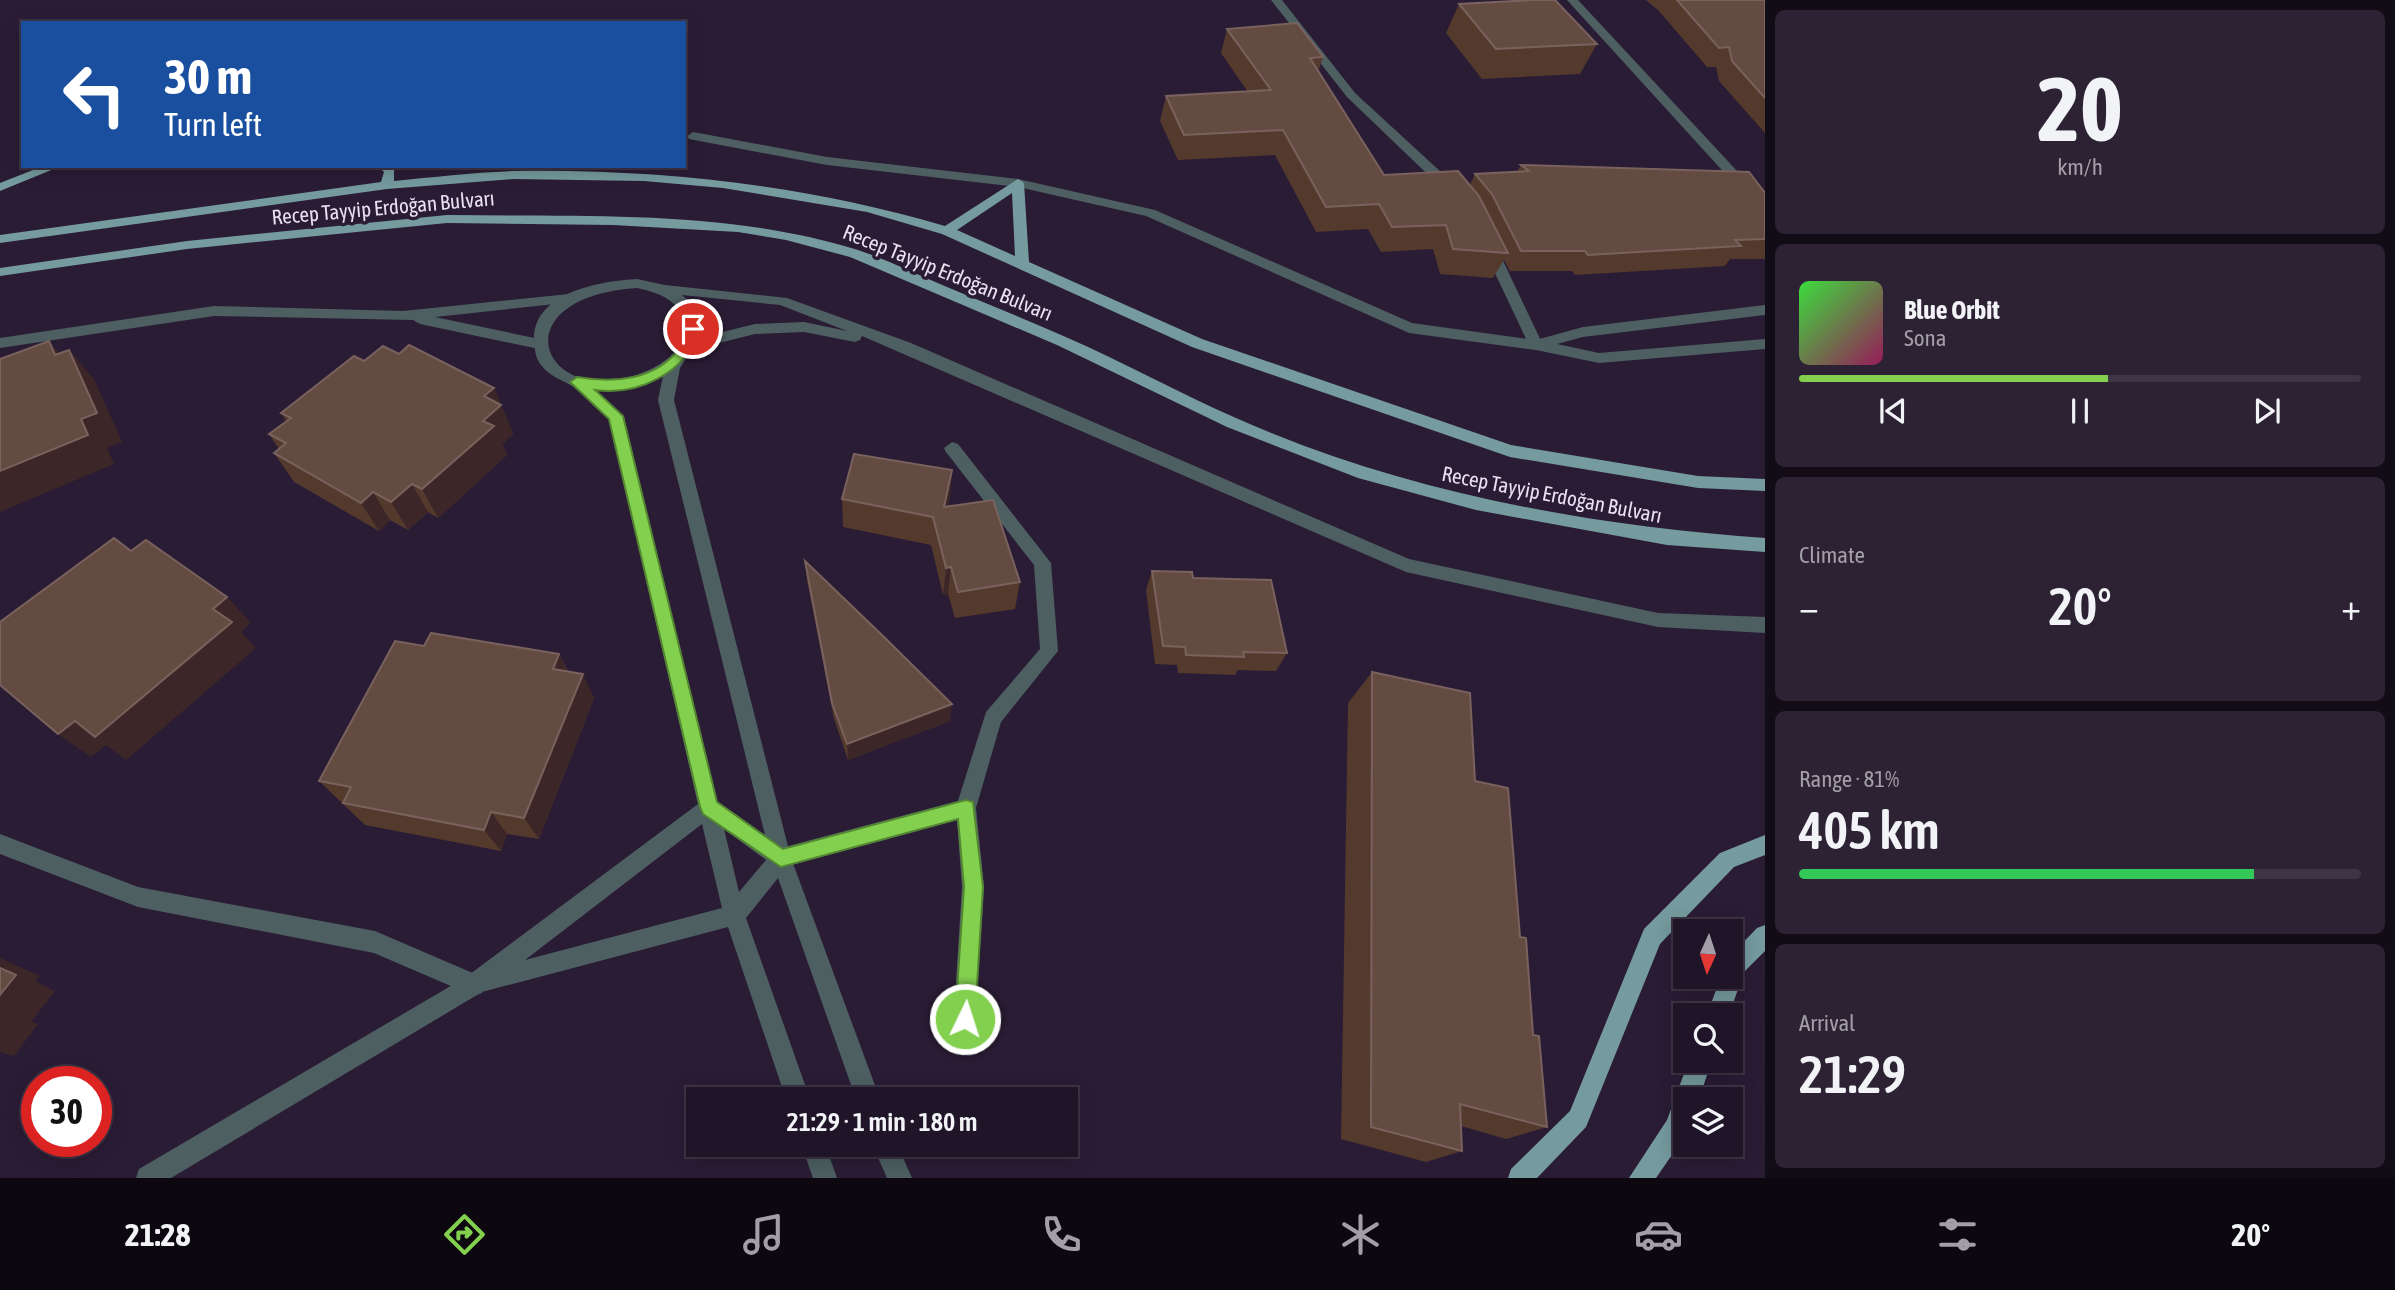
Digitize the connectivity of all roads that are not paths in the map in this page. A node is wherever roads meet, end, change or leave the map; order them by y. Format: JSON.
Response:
{"nodes":[{"id":1,"x":1276,"y":0,"type":"edge"},
{"id":2,"x":1572,"y":0,"type":"edge"},
{"id":3,"x":693,"y":136,"type":"dead end"},
{"id":4,"x":50,"y":168,"type":"edge"},
{"id":5,"x":386,"y":168,"type":"edge"},
{"id":6,"x":1018,"y":183,"type":"junction"},
{"id":7,"x":387,"y":185,"type":"junction"},
{"id":8,"x":0,"y":187,"type":"edge"},
{"id":9,"x":1458,"y":199,"type":"edge"},
{"id":10,"x":1765,"y":209,"type":"edge"},
{"id":11,"x":1480,"y":230,"type":"edge"},
{"id":12,"x":947,"y":231,"type":"junction"},
{"id":13,"x":0,"y":239,"type":"edge"},
{"id":14,"x":1022,"y":263,"type":"junction"},
{"id":15,"x":0,"y":272,"type":"edge"},
{"id":16,"x":661,"y":289,"type":"junction"},
{"id":17,"x":569,"y":299,"type":"junction"},
{"id":18,"x":1765,"y":310,"type":"edge"},
{"id":19,"x":403,"y":316,"type":"junction"},
{"id":20,"x":0,"y":343,"type":"edge"},
{"id":21,"x":1765,"y":344,"type":"edge"},
{"id":22,"x":539,"y":345,"type":"junction"},
{"id":23,"x":1536,"y":345,"type":"junction"},
{"id":24,"x":688,"y":346,"type":"junction"},
{"id":25,"x":906,"y":347,"type":"junction"},
{"id":26,"x":674,"y":363,"type":"junction"},
{"id":27,"x":577,"y":382,"type":"junction"},
{"id":28,"x":952,"y":447,"type":"dead end"},
{"id":29,"x":1765,"y":485,"type":"edge"},
{"id":30,"x":1765,"y":545,"type":"edge"},
{"id":31,"x":1765,"y":625,"type":"edge"},
{"id":32,"x":709,"y":807,"type":"junction"},
{"id":33,"x":966,"y":808,"type":"junction"},
{"id":34,"x":0,"y":844,"type":"edge"},
{"id":35,"x":1765,"y":845,"type":"edge"},
{"id":36,"x":781,"y":858,"type":"junction"},
{"id":37,"x":734,"y":915,"type":"junction"},
{"id":38,"x":1765,"y":936,"type":"edge"},
{"id":39,"x":474,"y":985,"type":"junction"},
{"id":40,"x":1722,"y":1003,"type":"edge"},
{"id":41,"x":963,"y":1045,"type":"dead end"},
{"id":42,"x":794,"y":1087,"type":"edge"},
{"id":43,"x":864,"y":1087,"type":"edge"},
{"id":44,"x":1673,"y":1132,"type":"edge"},
{"id":45,"x":818,"y":1157,"type":"edge"},
{"id":46,"x":890,"y":1157,"type":"edge"},
{"id":47,"x":148,"y":1178,"type":"edge"},
{"id":48,"x":825,"y":1178,"type":"edge"},
{"id":49,"x":900,"y":1178,"type":"edge"},
{"id":50,"x":1520,"y":1178,"type":"edge"},
{"id":51,"x":1641,"y":1178,"type":"edge"}],
"edges":[{"from":1,"to":9,"type":"street"},
{"from":2,"to":10,"type":"street"},
{"from":3,"to":6,"type":"street"},
{"from":4,"to":8,"type":"main road"},
{"from":5,"to":7,"type":"main road"},
{"from":6,"to":12,"type":"main road"},
{"from":6,"to":14,"type":"main road"},
{"from":6,"to":23,"type":"street"},
{"from":7,"to":12,"type":"main road","name":"Recep Tayyip Erdoğan Bulvarı"},
{"from":7,"to":13,"type":"main road","name":"Recep Tayyip Erdoğan Bulvarı"},
{"from":11,"to":23,"type":"street"},
{"from":12,"to":14,"type":"main road","name":"Recep Tayyip Erdoğan Bulvarı"},
{"from":14,"to":29,"type":"main road","name":"Recep Tayyip Erdoğan Bulvarı"},
{"from":15,"to":30,"type":"main road","name":"Recep Tayyip Erdoğan Bulvarı"},
{"from":16,"to":17,"type":"street"},
{"from":16,"to":24,"type":"street"},
{"from":16,"to":25,"type":"street"},
{"from":17,"to":19,"type":"street"},
{"from":17,"to":22,"type":"street"},
{"from":18,"to":23,"type":"street"},
{"from":19,"to":20,"type":"street"},
{"from":19,"to":22,"type":"street"},
{"from":21,"to":23,"type":"street"},
{"from":22,"to":27,"type":"street"},
{"from":24,"to":25,"type":"street"},
{"from":24,"to":26,"type":"street"},
{"from":25,"to":31,"type":"street"},
{"from":26,"to":27,"type":"street"},
{"from":26,"to":36,"type":"street"},
{"from":27,"to":32,"type":"street"},
{"from":28,"to":33,"type":"street"},
{"from":32,"to":36,"type":"street"},
{"from":32,"to":37,"type":"street"},
{"from":32,"to":39,"type":"street"},
{"from":33,"to":36,"type":"street"},
{"from":33,"to":41,"type":"street"},
{"from":34,"to":39,"type":"street"},
{"from":35,"to":50,"type":"main road"},
{"from":36,"to":37,"type":"street"},
{"from":36,"to":43,"type":"street"},
{"from":37,"to":39,"type":"street"},
{"from":37,"to":42,"type":"street"},
{"from":38,"to":40,"type":"main road"},
{"from":39,"to":47,"type":"street"},
{"from":44,"to":51,"type":"main road"},
{"from":45,"to":48,"type":"street"},
{"from":46,"to":49,"type":"street"}]}
